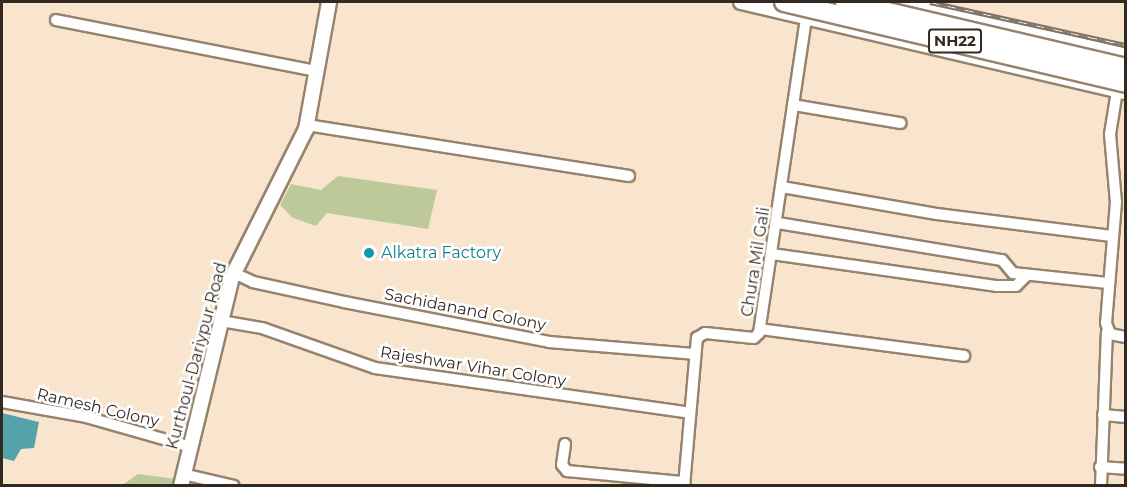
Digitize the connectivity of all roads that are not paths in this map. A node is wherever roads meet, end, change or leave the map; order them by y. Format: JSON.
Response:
{"nodes":[{"id":1,"x":330,"y":2,"type":"edge"},
{"id":2,"x":741,"y":2,"type":"edge"},
{"id":3,"x":845,"y":2,"type":"edge"},
{"id":4,"x":896,"y":2,"type":"edge"},
{"id":5,"x":777,"y":4,"type":"edge"},
{"id":6,"x":921,"y":4,"type":"edge"},
{"id":7,"x":806,"y":17,"type":"junction"},
{"id":8,"x":56,"y":20,"type":"dead end"},
{"id":9,"x":1071,"y":43,"type":"junction"},
{"id":10,"x":1125,"y":56,"type":"edge"},
{"id":11,"x":1125,"y":68,"type":"edge"},
{"id":12,"x":316,"y":71,"type":"junction"},
{"id":13,"x":1063,"y":78,"type":"junction"},
{"id":14,"x":1123,"y":89,"type":"edge"},
{"id":15,"x":793,"y":105,"type":"junction"},
{"id":16,"x":901,"y":123,"type":"dead end"},
{"id":17,"x":307,"y":125,"type":"junction"},
{"id":18,"x":629,"y":176,"type":"dead end"},
{"id":19,"x":782,"y":188,"type":"junction"},
{"id":20,"x":778,"y":223,"type":"junction"},
{"id":21,"x":1112,"y":237,"type":"junction"},
{"id":22,"x":772,"y":254,"type":"junction"},
{"id":23,"x":234,"y":273,"type":"junction"},
{"id":24,"x":1027,"y":275,"type":"junction"},
{"id":25,"x":1107,"y":283,"type":"junction"},
{"id":26,"x":221,"y":321,"type":"junction"},
{"id":27,"x":760,"y":329,"type":"junction"},
{"id":28,"x":1107,"y":332,"type":"junction"},
{"id":29,"x":1125,"y":337,"type":"edge"},
{"id":30,"x":694,"y":354,"type":"junction"},
{"id":31,"x":964,"y":356,"type":"dead end"},
{"id":32,"x":2,"y":402,"type":"edge"},
{"id":33,"x":690,"y":413,"type":"junction"},
{"id":34,"x":1103,"y":415,"type":"junction"},
{"id":35,"x":1125,"y":417,"type":"edge"},
{"id":36,"x":565,"y":444,"type":"dead end"},
{"id":37,"x":188,"y":446,"type":"junction"},
{"id":38,"x":1100,"y":467,"type":"junction"},
{"id":39,"x":1125,"y":469,"type":"edge"},
{"id":40,"x":182,"y":480,"type":"edge"},
{"id":41,"x":684,"y":484,"type":"edge"},
{"id":42,"x":234,"y":486,"type":"edge"},
{"id":43,"x":1101,"y":486,"type":"edge"}],
"edges":[{"from":1,"to":12,"type":"street","name":"Kurthoul-Dariypur Road"},
{"from":2,"to":5,"type":"street"},
{"from":3,"to":11,"type":"highway","number":"NH22","bridge":true},
{"from":4,"to":6,"type":"street"},
{"from":5,"to":7,"type":"street"},
{"from":5,"to":14,"type":"highway","number":"NH22","bridge":true},
{"from":6,"to":9,"type":"street"},
{"from":7,"to":13,"type":"street"},
{"from":7,"to":15,"type":"street","name":"Chura Mil Gali"},
{"from":8,"to":12,"type":"street"},
{"from":9,"to":10,"type":"street"},
{"from":9,"to":13,"type":"street"},
{"from":12,"to":17,"type":"street","name":"Kurthoul-Dariypur Road"},
{"from":13,"to":14,"type":"street"},
{"from":14,"to":21,"type":"street"},
{"from":15,"to":16,"type":"street"},
{"from":15,"to":19,"type":"street","name":"Chura Mil Gali"},
{"from":17,"to":18,"type":"street"},
{"from":17,"to":23,"type":"street","name":"Kurthoul-Dariypur Road"},
{"from":19,"to":20,"type":"street","name":"Chura Mil Gali"},
{"from":19,"to":21,"type":"street"},
{"from":20,"to":22,"type":"street","name":"Chura Mil Gali"},
{"from":20,"to":24,"type":"street"},
{"from":21,"to":25,"type":"street"},
{"from":22,"to":24,"type":"street"},
{"from":22,"to":27,"type":"street","name":"Chura Mil Gali"},
{"from":23,"to":26,"type":"street","name":"Kurthoul-Dariypur Road"},
{"from":23,"to":30,"type":"street","name":"Sachidanand Colony"},
{"from":24,"to":25,"type":"street"},
{"from":25,"to":28,"type":"street"},
{"from":26,"to":33,"type":"street","name":"Rajeshwar Vihar Colony"},
{"from":26,"to":37,"type":"street","name":"Kurthoul-Dariypur Road"},
{"from":27,"to":30,"type":"street","name":"Chura Mil Gali"},
{"from":27,"to":31,"type":"street"},
{"from":28,"to":29,"type":"street"},
{"from":28,"to":34,"type":"street"},
{"from":30,"to":33,"type":"street"},
{"from":32,"to":37,"type":"street","name":"Ramesh Colony"},
{"from":33,"to":41,"type":"street"},
{"from":34,"to":35,"type":"street"},
{"from":34,"to":38,"type":"street"},
{"from":36,"to":41,"type":"street"},
{"from":37,"to":40,"type":"street","name":"Kurthoul-Dariypur Road"},
{"from":38,"to":39,"type":"street"},
{"from":38,"to":43,"type":"street"},
{"from":40,"to":42,"type":"street"}]}
